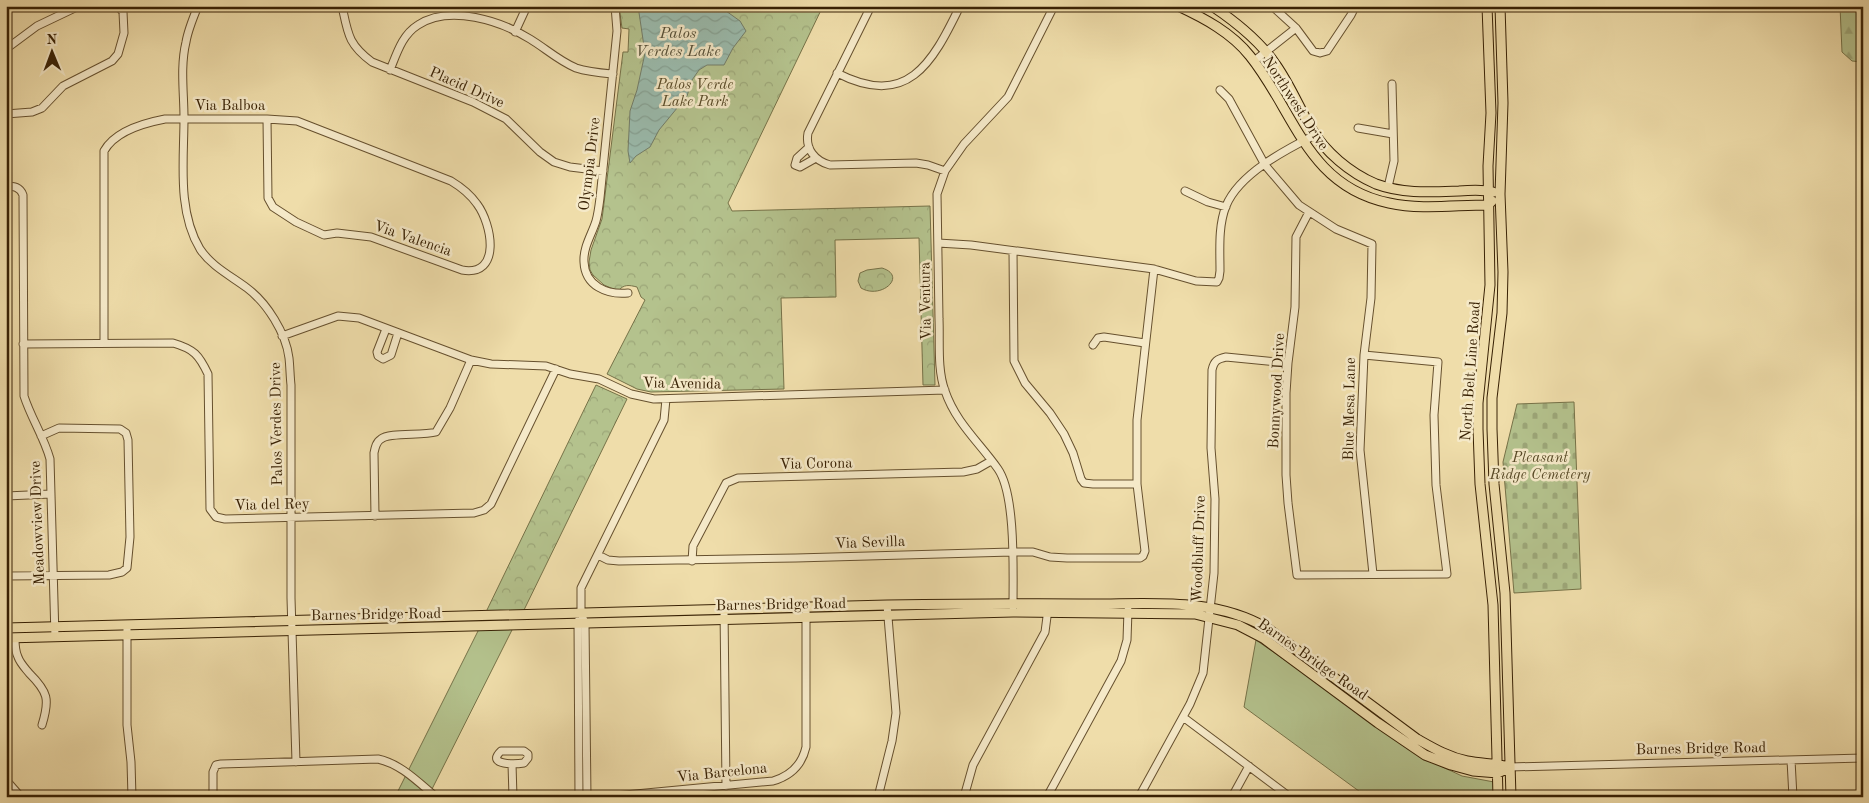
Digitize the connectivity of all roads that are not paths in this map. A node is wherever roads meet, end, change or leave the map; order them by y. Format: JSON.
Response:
{"nodes":[{"id":1,"x":79,"y":6,"type":"edge"},
{"id":2,"x":118,"y":6,"type":"edge"},
{"id":3,"x":198,"y":6,"type":"edge"},
{"id":4,"x":342,"y":6,"type":"edge"},
{"id":5,"x":527,"y":6,"type":"edge"},
{"id":6,"x":615,"y":6,"type":"edge"},
{"id":7,"x":871,"y":6,"type":"edge"},
{"id":8,"x":960,"y":6,"type":"edge"},
{"id":9,"x":1054,"y":6,"type":"edge"},
{"id":10,"x":1178,"y":6,"type":"edge"},
{"id":11,"x":1212,"y":6,"type":"edge"},
{"id":12,"x":1272,"y":6,"type":"edge"},
{"id":13,"x":1487,"y":6,"type":"edge"},
{"id":14,"x":1500,"y":6,"type":"edge"},
{"id":15,"x":1352,"y":9,"type":"edge"},
{"id":16,"x":1296,"y":28,"type":"junction"},
{"id":17,"x":515,"y":32,"type":"junction"},
{"id":18,"x":6,"y":49,"type":"edge"},
{"id":19,"x":1266,"y":51,"type":"junction"},
{"id":20,"x":1254,"y":61,"type":"junction"},
{"id":21,"x":390,"y":70,"type":"junction"},
{"id":22,"x":837,"y":73,"type":"junction"},
{"id":23,"x":613,"y":74,"type":"junction"},
{"id":24,"x":1392,"y":84,"type":"dead end"},
{"id":25,"x":1220,"y":90,"type":"dead end"},
{"id":26,"x":6,"y":114,"type":"edge"},
{"id":27,"x":267,"y":118,"type":"junction"},
{"id":28,"x":184,"y":119,"type":"junction"},
{"id":29,"x":1490,"y":124,"type":"junction"},
{"id":30,"x":1502,"y":124,"type":"junction"},
{"id":31,"x":1358,"y":128,"type":"dead end"},
{"id":32,"x":1393,"y":134,"type":"junction"},
{"id":33,"x":1315,"y":135,"type":"junction"},
{"id":34,"x":1302,"y":141,"type":"junction"},
{"id":35,"x":809,"y":148,"type":"junction"},
{"id":36,"x":816,"y":158,"type":"junction"},
{"id":37,"x":1265,"y":164,"type":"junction"},
{"id":38,"x":603,"y":171,"type":"junction"},
{"id":39,"x":945,"y":171,"type":"junction"},
{"id":40,"x":6,"y":186,"type":"edge"},
{"id":41,"x":1388,"y":187,"type":"junction"},
{"id":42,"x":1488,"y":190,"type":"junction"},
{"id":43,"x":1185,"y":191,"type":"dead end"},
{"id":44,"x":1500,"y":194,"type":"junction"},
{"id":45,"x":1488,"y":205,"type":"junction"},
{"id":46,"x":1226,"y":207,"type":"junction"},
{"id":47,"x":1309,"y":212,"type":"junction"},
{"id":48,"x":938,"y":243,"type":"junction"},
{"id":49,"x":1013,"y":251,"type":"junction"},
{"id":50,"x":487,"y":261,"type":"joint"},
{"id":51,"x":1154,"y":269,"type":"junction"},
{"id":52,"x":628,"y":293,"type":"dead end"},
{"id":53,"x":386,"y":328,"type":"junction"},
{"id":54,"x":398,"y":333,"type":"junction"},
{"id":55,"x":282,"y":336,"type":"junction"},
{"id":56,"x":104,"y":343,"type":"junction"},
{"id":57,"x":1144,"y":343,"type":"junction"},
{"id":58,"x":23,"y":344,"type":"junction"},
{"id":59,"x":1094,"y":345,"type":"dead end"},
{"id":60,"x":1364,"y":355,"type":"junction"},
{"id":61,"x":471,"y":360,"type":"junction"},
{"id":62,"x":1288,"y":363,"type":"junction"},
{"id":63,"x":556,"y":369,"type":"junction"},
{"id":64,"x":945,"y":390,"type":"junction"},
{"id":65,"x":666,"y":399,"type":"junction"},
{"id":66,"x":1478,"y":429,"type":"junction"},
{"id":67,"x":1492,"y":429,"type":"junction"},
{"id":68,"x":41,"y":436,"type":"junction"},
{"id":69,"x":991,"y":461,"type":"junction"},
{"id":70,"x":1137,"y":484,"type":"junction"},
{"id":71,"x":51,"y":494,"type":"junction"},
{"id":72,"x":6,"y":496,"type":"edge"},
{"id":73,"x":375,"y":516,"type":"junction"},
{"id":74,"x":290,"y":518,"type":"junction"},
{"id":75,"x":1012,"y":552,"type":"junction"},
{"id":76,"x":598,"y":555,"type":"junction"},
{"id":77,"x":692,"y":561,"type":"junction"},
{"id":78,"x":1373,"y":574,"type":"junction"},
{"id":79,"x":53,"y":575,"type":"junction"},
{"id":80,"x":6,"y":576,"type":"edge"},
{"id":81,"x":887,"y":605,"type":"junction"},
{"id":82,"x":806,"y":607,"type":"junction"},
{"id":83,"x":1210,"y":607,"type":"junction"},
{"id":84,"x":1013,"y":608,"type":"junction"},
{"id":85,"x":1048,"y":608,"type":"junction"},
{"id":86,"x":724,"y":609,"type":"junction"},
{"id":87,"x":1128,"y":609,"type":"junction"},
{"id":88,"x":581,"y":613,"type":"junction"},
{"id":89,"x":888,"y":615,"type":"junction"},
{"id":90,"x":806,"y":617,"type":"junction"},
{"id":91,"x":1209,"y":617,"type":"junction"},
{"id":92,"x":724,"y":619,"type":"junction"},
{"id":93,"x":393,"y":623,"type":"junction"},
{"id":94,"x":581,"y":623,"type":"junction"},
{"id":95,"x":127,"y":625,"type":"junction"},
{"id":96,"x":292,"y":625,"type":"junction"},
{"id":97,"x":1506,"y":625,"type":"junction"},
{"id":98,"x":1494,"y":626,"type":"junction"},
{"id":99,"x":54,"y":627,"type":"junction"},
{"id":100,"x":6,"y":628,"type":"edge"},
{"id":101,"x":127,"y":635,"type":"junction"},
{"id":102,"x":55,"y":637,"type":"junction"},
{"id":103,"x":10,"y":638,"type":"edge"},
{"id":104,"x":1282,"y":638,"type":"junction"},
{"id":105,"x":1276,"y":646,"type":"junction"},
{"id":106,"x":1333,"y":676,"type":"junction"},
{"id":107,"x":1327,"y":684,"type":"junction"},
{"id":108,"x":1183,"y":717,"type":"junction"},
{"id":109,"x":42,"y":725,"type":"dead end"},
{"id":110,"x":1863,"y":758,"type":"edge"},
{"id":111,"x":1791,"y":760,"type":"junction"},
{"id":112,"x":296,"y":762,"type":"junction"},
{"id":113,"x":512,"y":764,"type":"dead end"},
{"id":114,"x":1249,"y":766,"type":"junction"},
{"id":115,"x":1510,"y":767,"type":"junction"},
{"id":116,"x":1498,"y":768,"type":"junction"},
{"id":117,"x":6,"y":780,"type":"edge"},
{"id":118,"x":726,"y":786,"type":"junction"},
{"id":119,"x":21,"y":797,"type":"edge"},
{"id":120,"x":132,"y":797,"type":"edge"},
{"id":121,"x":213,"y":797,"type":"edge"},
{"id":122,"x":436,"y":797,"type":"edge"},
{"id":123,"x":513,"y":797,"type":"edge"},
{"id":124,"x":579,"y":797,"type":"edge"},
{"id":125,"x":587,"y":797,"type":"edge"},
{"id":126,"x":604,"y":797,"type":"edge"},
{"id":127,"x":878,"y":797,"type":"edge"},
{"id":128,"x":964,"y":797,"type":"edge"},
{"id":129,"x":1046,"y":797,"type":"edge"},
{"id":130,"x":1139,"y":797,"type":"edge"},
{"id":131,"x":1232,"y":797,"type":"edge"},
{"id":132,"x":1290,"y":797,"type":"edge"},
{"id":133,"x":1498,"y":797,"type":"edge"},
{"id":134,"x":1511,"y":797,"type":"edge"},
{"id":135,"x":1793,"y":797,"type":"edge"}],
"edges":[{"from":1,"to":18,"type":"street"},
{"from":2,"to":26,"type":"street"},
{"from":3,"to":28,"type":"street","name":"Palos Verdes Drive"},
{"from":4,"to":21,"type":"street","name":"Placid Drive"},
{"from":5,"to":17,"type":"street"},
{"from":6,"to":23,"type":"street","name":"Olympia Drive"},
{"from":7,"to":22,"type":"street"},
{"from":8,"to":22,"type":"street"},
{"from":9,"to":39,"type":"street","name":"Via Ventura"},
{"from":10,"to":20,"type":"main road","name":"Northwest Drive"},
{"from":11,"to":19,"type":"main road","name":"Northwest Drive"},
{"from":12,"to":16,"type":"street"},
{"from":13,"to":29,"type":"main road","name":"North Belt Line Road"},
{"from":14,"to":30,"type":"main road","name":"North Belt Line Road"},
{"from":15,"to":16,"type":"street"},
{"from":16,"to":19,"type":"street"},
{"from":17,"to":21,"type":"street"},
{"from":17,"to":23,"type":"street"},
{"from":19,"to":20,"type":"street"},
{"from":19,"to":33,"type":"main road","name":"Northwest Drive"},
{"from":20,"to":34,"type":"main road","name":"Northwest Drive"},
{"from":21,"to":38,"type":"street","name":"Placid Drive"},
{"from":22,"to":35,"type":"street"},
{"from":23,"to":38,"type":"street","name":"Olympia Drive"},
{"from":24,"to":32,"type":"street"},
{"from":25,"to":37,"type":"street"},
{"from":27,"to":28,"type":"street","name":"Via Balboa"},
{"from":27,"to":50,"type":"street","name":"Via Balboa"},
{"from":27,"to":50,"type":"street","name":"Via Valencia"},
{"from":28,"to":55,"type":"street","name":"Palos Verdes Drive"},
{"from":28,"to":56,"type":"street","name":"Via Balboa"},
{"from":29,"to":30,"type":"main road"},
{"from":29,"to":42,"type":"main road","name":"North Belt Line Road"},
{"from":30,"to":44,"type":"main road","name":"North Belt Line Road"},
{"from":31,"to":32,"type":"street"},
{"from":32,"to":41,"type":"street"},
{"from":33,"to":34,"type":"street"},
{"from":33,"to":41,"type":"main road","name":"Northwest Drive"},
{"from":34,"to":37,"type":"street"},
{"from":34,"to":45,"type":"main road","name":"Northwest Drive"},
{"from":35,"to":36,"type":"street"},
{"from":35,"to":36,"type":"street"},
{"from":36,"to":39,"type":"street"},
{"from":37,"to":46,"type":"street"},
{"from":37,"to":47,"type":"street"},
{"from":38,"to":52,"type":"street","name":"Olympia Drive"},
{"from":39,"to":48,"type":"street","name":"Via Ventura"},
{"from":40,"to":58,"type":"street","name":"Meadowview Drive"},
{"from":41,"to":42,"type":"main road","name":"Northwest Drive"},
{"from":42,"to":44,"type":"main road","name":"Northwest Drive"},
{"from":42,"to":45,"type":"main road","name":"North Belt Line Road"},
{"from":43,"to":46,"type":"street"},
{"from":44,"to":45,"type":"main road"},
{"from":44,"to":67,"type":"main road","name":"North Belt Line Road"},
{"from":45,"to":66,"type":"main road","name":"North Belt Line Road"},
{"from":46,"to":51,"type":"street"},
{"from":47,"to":60,"type":"street","name":"Blue Mesa Lane"},
{"from":47,"to":62,"type":"street","name":"Bonnywood Drive"},
{"from":48,"to":49,"type":"street"},
{"from":48,"to":64,"type":"street","name":"Via Ventura"},
{"from":49,"to":51,"type":"street"},
{"from":49,"to":70,"type":"street"},
{"from":51,"to":57,"type":"street"},
{"from":53,"to":54,"type":"street","name":"Via Avenida"},
{"from":53,"to":54,"type":"street"},
{"from":53,"to":55,"type":"street","name":"Via Avenida"},
{"from":54,"to":61,"type":"street","name":"Via Avenida"},
{"from":55,"to":74,"type":"street","name":"Palos Verdes Drive"},
{"from":56,"to":58,"type":"street","name":"Via del Rey"},
{"from":56,"to":74,"type":"street","name":"Via del Rey"},
{"from":57,"to":59,"type":"street"},
{"from":57,"to":70,"type":"street"},
{"from":58,"to":68,"type":"street","name":"Meadowview Drive"},
{"from":60,"to":78,"type":"street","name":"Blue Mesa Lane"},
{"from":60,"to":78,"type":"street"},
{"from":61,"to":63,"type":"street","name":"Via Avenida"},
{"from":61,"to":73,"type":"street"},
{"from":62,"to":78,"type":"street","name":"Bonnywood Drive"},
{"from":62,"to":83,"type":"street","name":"Woodbluff Drive"},
{"from":63,"to":65,"type":"street","name":"Via Avenida"},
{"from":63,"to":73,"type":"street","name":"Via del Rey"},
{"from":64,"to":65,"type":"street","name":"Via Avenida"},
{"from":64,"to":69,"type":"street","name":"Via Ventura"},
{"from":65,"to":76,"type":"street"},
{"from":66,"to":67,"type":"main road"},
{"from":66,"to":98,"type":"main road","name":"North Belt Line Road"},
{"from":67,"to":97,"type":"main road","name":"North Belt Line Road"},
{"from":68,"to":71,"type":"street","name":"Meadowview Drive"},
{"from":68,"to":79,"type":"street"},
{"from":69,"to":75,"type":"street","name":"Via Ventura"},
{"from":69,"to":77,"type":"street","name":"Via Corona"},
{"from":70,"to":75,"type":"street","name":"Via Sevilla"},
{"from":71,"to":72,"type":"street"},
{"from":71,"to":79,"type":"street","name":"Meadowview Drive"},
{"from":73,"to":74,"type":"street","name":"Via del Rey"},
{"from":74,"to":96,"type":"street","name":"Palos Verdes Drive"},
{"from":75,"to":77,"type":"street","name":"Via Sevilla"},
{"from":75,"to":84,"type":"street","name":"Via Ventura"},
{"from":76,"to":77,"type":"street","name":"Via Sevilla"},
{"from":76,"to":88,"type":"street"},
{"from":79,"to":80,"type":"street"},
{"from":79,"to":99,"type":"street","name":"Meadowview Drive"},
{"from":81,"to":82,"type":"main road","name":"Barnes Bridge Road"},
{"from":81,"to":84,"type":"main road","name":"Barnes Bridge Road"},
{"from":81,"to":89,"type":"street"},
{"from":82,"to":86,"type":"main road","name":"Barnes Bridge Road"},
{"from":82,"to":90,"type":"street","name":"Via Barcelona"},
{"from":83,"to":87,"type":"main road","name":"Barnes Bridge Road"},
{"from":83,"to":91,"type":"street","name":"Woodbluff Drive"},
{"from":83,"to":104,"type":"main road","name":"Barnes Bridge Road"},
{"from":84,"to":85,"type":"main road","name":"Barnes Bridge Road"},
{"from":84,"to":89,"type":"main road","name":"Barnes Bridge Road"},
{"from":85,"to":87,"type":"main road","name":"Barnes Bridge Road"},
{"from":85,"to":128,"type":"street"},
{"from":86,"to":88,"type":"main road","name":"Barnes Bridge Road"},
{"from":86,"to":92,"type":"street"},
{"from":87,"to":91,"type":"main road","name":"Barnes Bridge Road"},
{"from":87,"to":129,"type":"street"},
{"from":88,"to":93,"type":"main road","name":"Barnes Bridge Road"},
{"from":88,"to":94,"type":"street"},
{"from":89,"to":90,"type":"main road","name":"Barnes Bridge Road"},
{"from":89,"to":127,"type":"street"},
{"from":90,"to":92,"type":"main road","name":"Barnes Bridge Road"},
{"from":90,"to":118,"type":"street","name":"Via Barcelona"},
{"from":91,"to":105,"type":"main road","name":"Barnes Bridge Road"},
{"from":91,"to":108,"type":"street","name":"Woodbluff Drive"},
{"from":92,"to":94,"type":"main road","name":"Barnes Bridge Road"},
{"from":92,"to":118,"type":"street"},
{"from":93,"to":94,"type":"main road","name":"Barnes Bridge Road"},
{"from":93,"to":96,"type":"main road","name":"Barnes Bridge Road"},
{"from":94,"to":124,"type":"street"},
{"from":94,"to":125,"type":"street"},
{"from":95,"to":96,"type":"main road","name":"Barnes Bridge Road"},
{"from":95,"to":99,"type":"main road","name":"Barnes Bridge Road"},
{"from":95,"to":101,"type":"street"},
{"from":96,"to":101,"type":"main road","name":"Barnes Bridge Road"},
{"from":96,"to":112,"type":"street","name":"Palos Verdes Drive"},
{"from":97,"to":98,"type":"main road"},
{"from":97,"to":115,"type":"main road","name":"North Belt Line Road"},
{"from":98,"to":116,"type":"main road","name":"North Belt Line Road"},
{"from":99,"to":100,"type":"main road","name":"Barnes Bridge Road"},
{"from":99,"to":102,"type":"street","name":"Meadowview Drive"},
{"from":101,"to":102,"type":"main road","name":"Barnes Bridge Road"},
{"from":101,"to":120,"type":"street"},
{"from":102,"to":103,"type":"main road","name":"Barnes Bridge Road"},
{"from":103,"to":109,"type":"street"},
{"from":104,"to":105,"type":"main road"},
{"from":104,"to":106,"type":"main road","name":"Barnes Bridge Road"},
{"from":105,"to":107,"type":"main road","name":"Barnes Bridge Road"},
{"from":106,"to":107,"type":"main road"},
{"from":106,"to":116,"type":"main road","name":"Barnes Bridge Road"},
{"from":107,"to":116,"type":"main road","name":"Barnes Bridge Road"},
{"from":108,"to":114,"type":"street"},
{"from":108,"to":130,"type":"street","name":"Woodbluff Drive"},
{"from":110,"to":111,"type":"street","name":"Barnes Bridge Road"},
{"from":111,"to":115,"type":"street","name":"Barnes Bridge Road"},
{"from":111,"to":135,"type":"street"},
{"from":112,"to":121,"type":"street"},
{"from":112,"to":122,"type":"street"},
{"from":113,"to":123,"type":"street"},
{"from":114,"to":131,"type":"street"},
{"from":114,"to":132,"type":"street"},
{"from":115,"to":116,"type":"main road","name":"Barnes Bridge Road"},
{"from":115,"to":134,"type":"main road","name":"North Belt Line Road"},
{"from":116,"to":133,"type":"main road","name":"North Belt Line Road"},
{"from":117,"to":119,"type":"street"},
{"from":118,"to":126,"type":"street","name":"Via Barcelona"}]}
